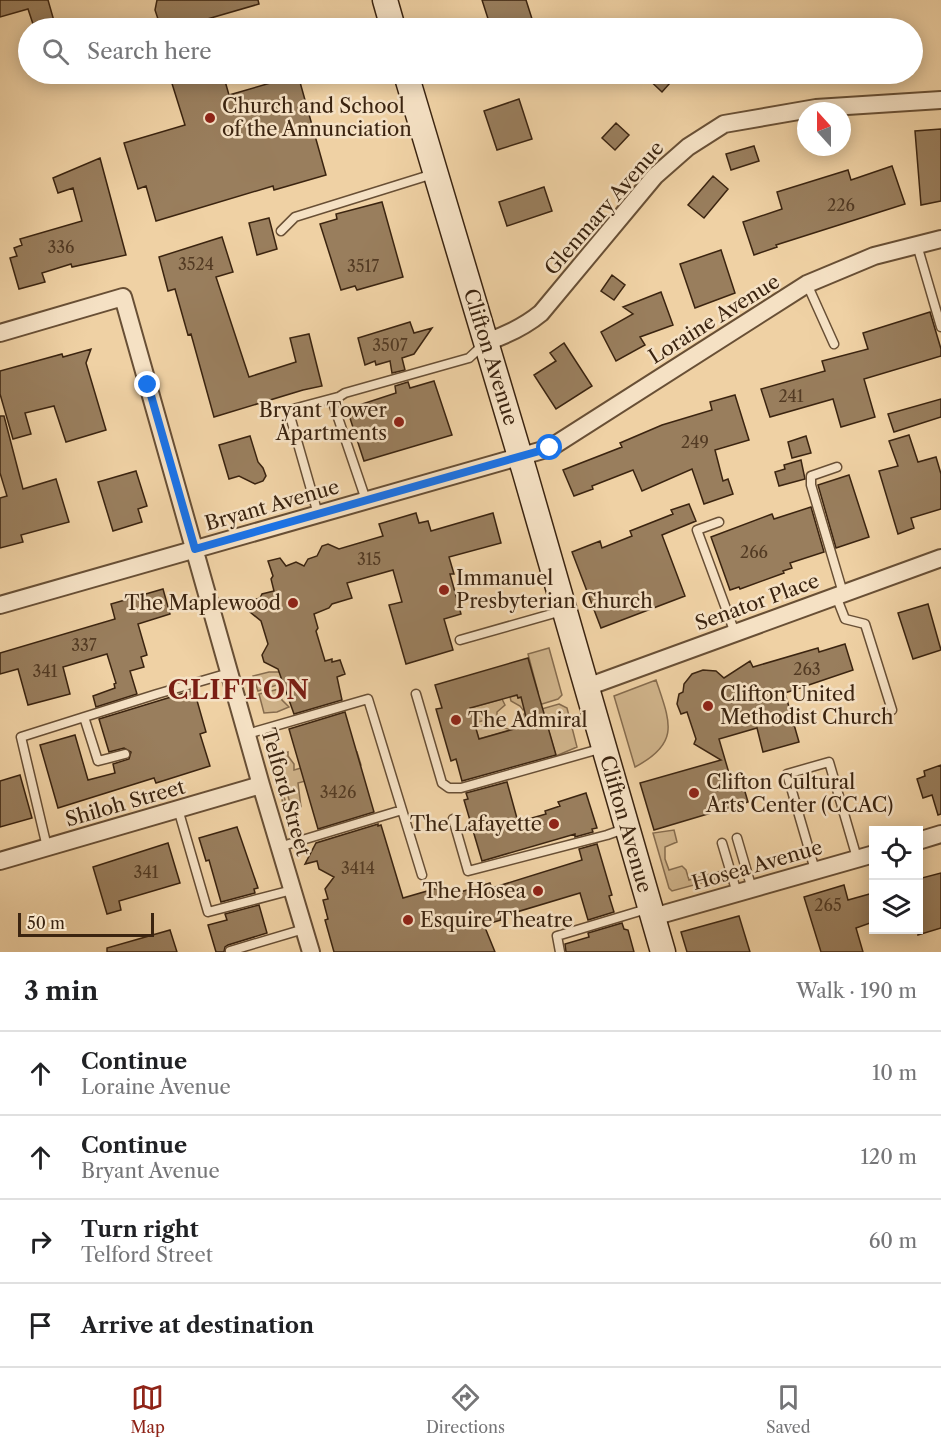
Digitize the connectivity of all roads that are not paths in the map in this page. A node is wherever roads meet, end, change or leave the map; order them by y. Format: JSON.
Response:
{"nodes":[{"id":1,"x":385,"y":0,"type":"edge"},
{"id":2,"x":390,"y":18,"type":"edge"},
{"id":3,"x":409,"y":84,"type":"edge"},
{"id":4,"x":941,"y":100,"type":"edge"},
{"id":5,"x":436,"y":173,"type":"junction"},
{"id":6,"x":281,"y":231,"type":"dead end"},
{"id":7,"x":941,"y":238,"type":"edge"},
{"id":8,"x":917,"y":244,"type":"junction"},
{"id":9,"x":807,"y":284,"type":"junction"},
{"id":10,"x":941,"y":327,"type":"edge"},
{"id":11,"x":0,"y":333,"type":"edge"},
{"id":12,"x":486,"y":342,"type":"junction"},
{"id":13,"x":834,"y":344,"type":"dead end"},
{"id":14,"x":339,"y":396,"type":"junction"},
{"id":15,"x":520,"y":456,"type":"junction"},
{"id":16,"x":837,"y":467,"type":"dead end"},
{"id":17,"x":366,"y":501,"type":"junction"},
{"id":18,"x":318,"y":514,"type":"junction"},
{"id":19,"x":719,"y":522,"type":"dead end"},
{"id":20,"x":195,"y":549,"type":"junction"},
{"id":21,"x":941,"y":558,"type":"edge"},
{"id":22,"x":839,"y":595,"type":"junction"},
{"id":23,"x":0,"y":605,"type":"edge"},
{"id":24,"x":565,"y":610,"type":"junction"},
{"id":25,"x":735,"y":633,"type":"junction"},
{"id":26,"x":460,"y":640,"type":"dead end"},
{"id":27,"x":229,"y":673,"type":"junction"},
{"id":28,"x":587,"y":687,"type":"junction"},
{"id":29,"x":416,"y":694,"type":"dead end"},
{"id":30,"x":892,"y":710,"type":"dead end"},
{"id":31,"x":84,"y":717,"type":"junction"},
{"id":32,"x":247,"y":734,"type":"junction"},
{"id":33,"x":604,"y":747,"type":"junction"},
{"id":34,"x":125,"y":754,"type":"dead end"},
{"id":35,"x":261,"y":786,"type":"junction"},
{"id":36,"x":178,"y":809,"type":"junction"},
{"id":37,"x":402,"y":810,"type":"junction"},
{"id":38,"x":453,"y":819,"type":"dead end"},
{"id":39,"x":627,"y":828,"type":"junction"},
{"id":40,"x":941,"y":834,"type":"edge"},
{"id":41,"x":737,"y":838,"type":"dead end"},
{"id":42,"x":923,"y":839,"type":"edge"},
{"id":43,"x":722,"y":843,"type":"dead end"},
{"id":44,"x":47,"y":847,"type":"junction"},
{"id":45,"x":279,"y":847,"type":"junction"},
{"id":46,"x":865,"y":856,"type":"edge"},
{"id":47,"x":0,"y":861,"type":"edge"},
{"id":48,"x":815,"y":870,"type":"junction"},
{"id":49,"x":422,"y":875,"type":"dead end"},
{"id":50,"x":292,"y":890,"type":"junction"},
{"id":51,"x":745,"y":891,"type":"junction"},
{"id":52,"x":651,"y":913,"type":"junction"},
{"id":53,"x":304,"y":929,"type":"junction"},
{"id":54,"x":230,"y":951,"type":"edge"},
{"id":55,"x":311,"y":952,"type":"edge"},
{"id":56,"x":560,"y":952,"type":"edge"},
{"id":57,"x":663,"y":952,"type":"edge"}],
"edges":[{"from":1,"to":2,"type":"main road"},
{"from":3,"to":5,"type":"main road","name":"Clifton Avenue"},
{"from":4,"to":12,"type":"street","name":"Glenmary Avenue"},
{"from":5,"to":6,"type":"lane"},
{"from":5,"to":12,"type":"main road","name":"Clifton Avenue"},
{"from":7,"to":8,"type":"street","name":"Loraine Avenue"},
{"from":8,"to":9,"type":"street","name":"Loraine Avenue"},
{"from":8,"to":10,"type":"lane"},
{"from":9,"to":13,"type":"lane"},
{"from":9,"to":15,"type":"street","name":"Loraine Avenue"},
{"from":11,"to":20,"type":"street","name":"Telford Street"},
{"from":12,"to":14,"type":"lane"},
{"from":12,"to":15,"type":"main road","name":"Clifton Avenue"},
{"from":14,"to":17,"type":"lane"},
{"from":14,"to":18,"type":"lane"},
{"from":15,"to":17,"type":"street","name":"Bryant Avenue"},
{"from":15,"to":24,"type":"main road","name":"Clifton Avenue"},
{"from":16,"to":22,"type":"lane"},
{"from":17,"to":18,"type":"street","name":"Bryant Avenue"},
{"from":18,"to":20,"type":"street","name":"Bryant Avenue"},
{"from":19,"to":25,"type":"lane"},
{"from":20,"to":23,"type":"street","name":"Bryant Avenue"},
{"from":20,"to":27,"type":"street","name":"Telford Street"},
{"from":21,"to":22,"type":"street","name":"Senator Place"},
{"from":22,"to":25,"type":"street","name":"Senator Place"},
{"from":22,"to":30,"type":"lane"},
{"from":24,"to":26,"type":"lane"},
{"from":24,"to":28,"type":"main road","name":"Clifton Avenue"},
{"from":25,"to":28,"type":"street","name":"Senator Place"},
{"from":27,"to":31,"type":"lane"},
{"from":27,"to":32,"type":"street","name":"Telford Street"},
{"from":28,"to":33,"type":"main road","name":"Clifton Avenue"},
{"from":29,"to":33,"type":"lane"},
{"from":31,"to":34,"type":"lane"},
{"from":31,"to":44,"type":"lane"},
{"from":32,"to":35,"type":"street","name":"Telford Street"},
{"from":32,"to":37,"type":"lane"},
{"from":33,"to":39,"type":"main road","name":"Clifton Avenue"},
{"from":35,"to":36,"type":"street","name":"Shiloh Street"},
{"from":35,"to":45,"type":"street","name":"Telford Street"},
{"from":36,"to":44,"type":"street","name":"Shiloh Street"},
{"from":36,"to":50,"type":"lane"},
{"from":37,"to":45,"type":"lane"},
{"from":37,"to":49,"type":"lane"},
{"from":38,"to":39,"type":"lane"},
{"from":39,"to":52,"type":"main road","name":"Clifton Avenue"},
{"from":40,"to":42,"type":"street"},
{"from":41,"to":51,"type":"lane"},
{"from":43,"to":51,"type":"lane"},
{"from":44,"to":47,"type":"street","name":"Shiloh Street"},
{"from":45,"to":50,"type":"street","name":"Telford Street"},
{"from":46,"to":48,"type":"street","name":"Hosea Avenue"},
{"from":46,"to":48,"type":"lane"},
{"from":48,"to":51,"type":"street","name":"Hosea Avenue"},
{"from":50,"to":53,"type":"street","name":"Telford Street"},
{"from":51,"to":52,"type":"street","name":"Hosea Avenue"},
{"from":52,"to":56,"type":"lane"},
{"from":52,"to":57,"type":"main road","name":"Clifton Avenue"},
{"from":53,"to":54,"type":"lane"},
{"from":53,"to":55,"type":"street","name":"Telford Street"}]}
